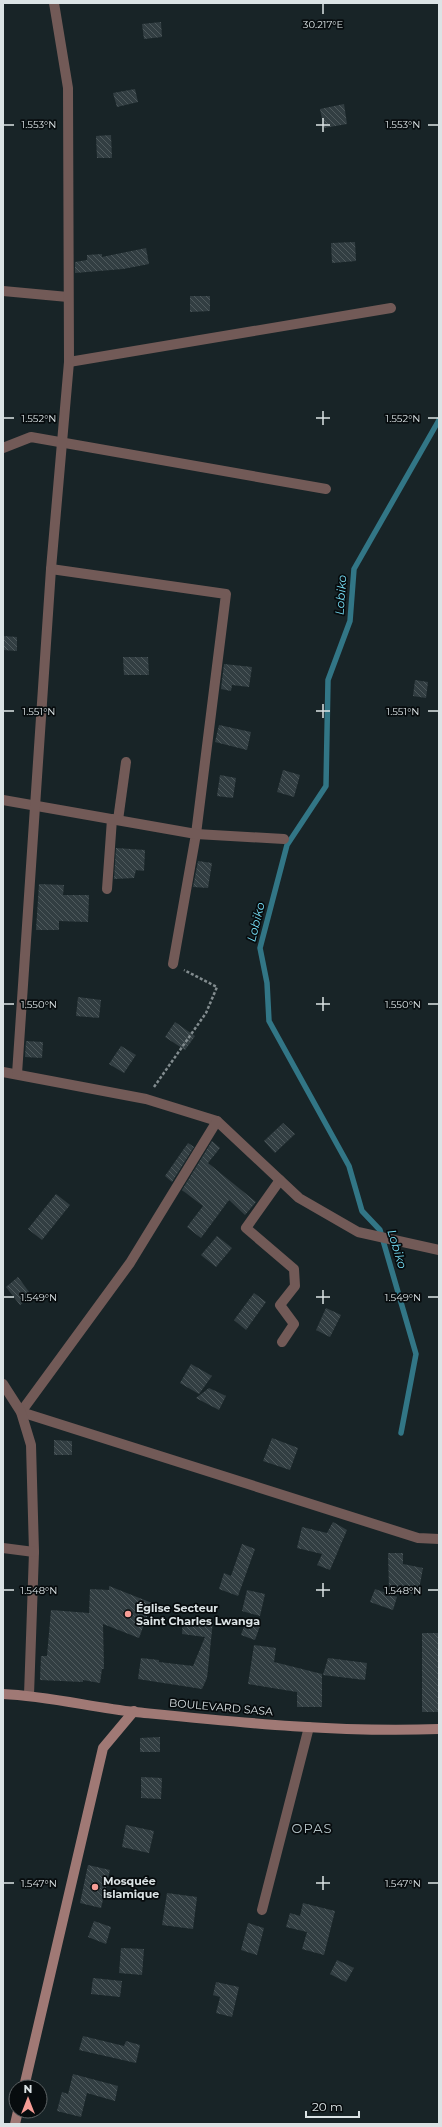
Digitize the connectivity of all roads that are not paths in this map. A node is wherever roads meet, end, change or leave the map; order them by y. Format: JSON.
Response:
{"nodes":[{"id":1,"x":54,"y":3,"type":"edge"},
{"id":2,"x":3,"y":291,"type":"edge"},
{"id":3,"x":68,"y":297,"type":"junction"},
{"id":4,"x":391,"y":308,"type":"dead end"},
{"id":5,"x":69,"y":362,"type":"junction"},
{"id":6,"x":61,"y":443,"type":"junction"},
{"id":7,"x":3,"y":448,"type":"edge"},
{"id":8,"x":326,"y":489,"type":"dead end"},
{"id":9,"x":51,"y":569,"type":"junction"},
{"id":10,"x":126,"y":762,"type":"dead end"},
{"id":11,"x":3,"y":800,"type":"edge"},
{"id":12,"x":35,"y":805,"type":"junction"},
{"id":13,"x":115,"y":819,"type":"junction"},
{"id":14,"x":196,"y":834,"type":"junction"},
{"id":15,"x":284,"y":839,"type":"dead end"},
{"id":16,"x":107,"y":889,"type":"dead end"},
{"id":17,"x":173,"y":964,"type":"road end"},
{"id":18,"x":3,"y":1072,"type":"edge"},
{"id":19,"x":17,"y":1074,"type":"junction"},
{"id":20,"x":217,"y":1121,"type":"junction"},
{"id":21,"x":280,"y":1180,"type":"junction"},
{"id":22,"x":439,"y":1250,"type":"edge"},
{"id":23,"x":282,"y":1342,"type":"dead end"},
{"id":24,"x":3,"y":1384,"type":"edge"},
{"id":25,"x":21,"y":1412,"type":"junction"},
{"id":26,"x":439,"y":1539,"type":"edge"},
{"id":27,"x":3,"y":1548,"type":"edge"},
{"id":28,"x":34,"y":1552,"type":"junction"},
{"id":29,"x":3,"y":1694,"type":"edge"},
{"id":30,"x":29,"y":1695,"type":"junction"},
{"id":31,"x":134,"y":1711,"type":"junction"},
{"id":32,"x":309,"y":1727,"type":"junction"},
{"id":33,"x":439,"y":1729,"type":"edge"},
{"id":34,"x":262,"y":1910,"type":"dead end"},
{"id":35,"x":26,"y":2079,"type":"edge"}],
"edges":[{"from":1,"to":3,"type":"street"},
{"from":2,"to":3,"type":"street"},
{"from":3,"to":5,"type":"street"},
{"from":4,"to":5,"type":"street"},
{"from":5,"to":6,"type":"street"},
{"from":6,"to":7,"type":"street"},
{"from":6,"to":8,"type":"street"},
{"from":6,"to":9,"type":"street"},
{"from":9,"to":12,"type":"street"},
{"from":9,"to":14,"type":"street"},
{"from":10,"to":13,"type":"street"},
{"from":11,"to":12,"type":"street"},
{"from":12,"to":13,"type":"street"},
{"from":12,"to":19,"type":"street"},
{"from":13,"to":14,"type":"street"},
{"from":13,"to":16,"type":"street"},
{"from":14,"to":15,"type":"street"},
{"from":14,"to":17,"type":"street"},
{"from":18,"to":19,"type":"street"},
{"from":19,"to":20,"type":"street"},
{"from":20,"to":21,"type":"street"},
{"from":20,"to":25,"type":"street"},
{"from":21,"to":22,"type":"street"},
{"from":21,"to":23,"type":"street"},
{"from":24,"to":25,"type":"street"},
{"from":25,"to":26,"type":"street"},
{"from":25,"to":28,"type":"street"},
{"from":27,"to":28,"type":"street"},
{"from":28,"to":30,"type":"street"},
{"from":29,"to":30,"type":"street","name":"BOULEVARD SASA"},
{"from":30,"to":31,"type":"street","name":"BOULEVARD SASA"},
{"from":31,"to":32,"type":"street","name":"BOULEVARD SASA"},
{"from":31,"to":35,"type":"street"},
{"from":32,"to":33,"type":"street","name":"BOULEVARD SASA"},
{"from":32,"to":34,"type":"street"}]}
